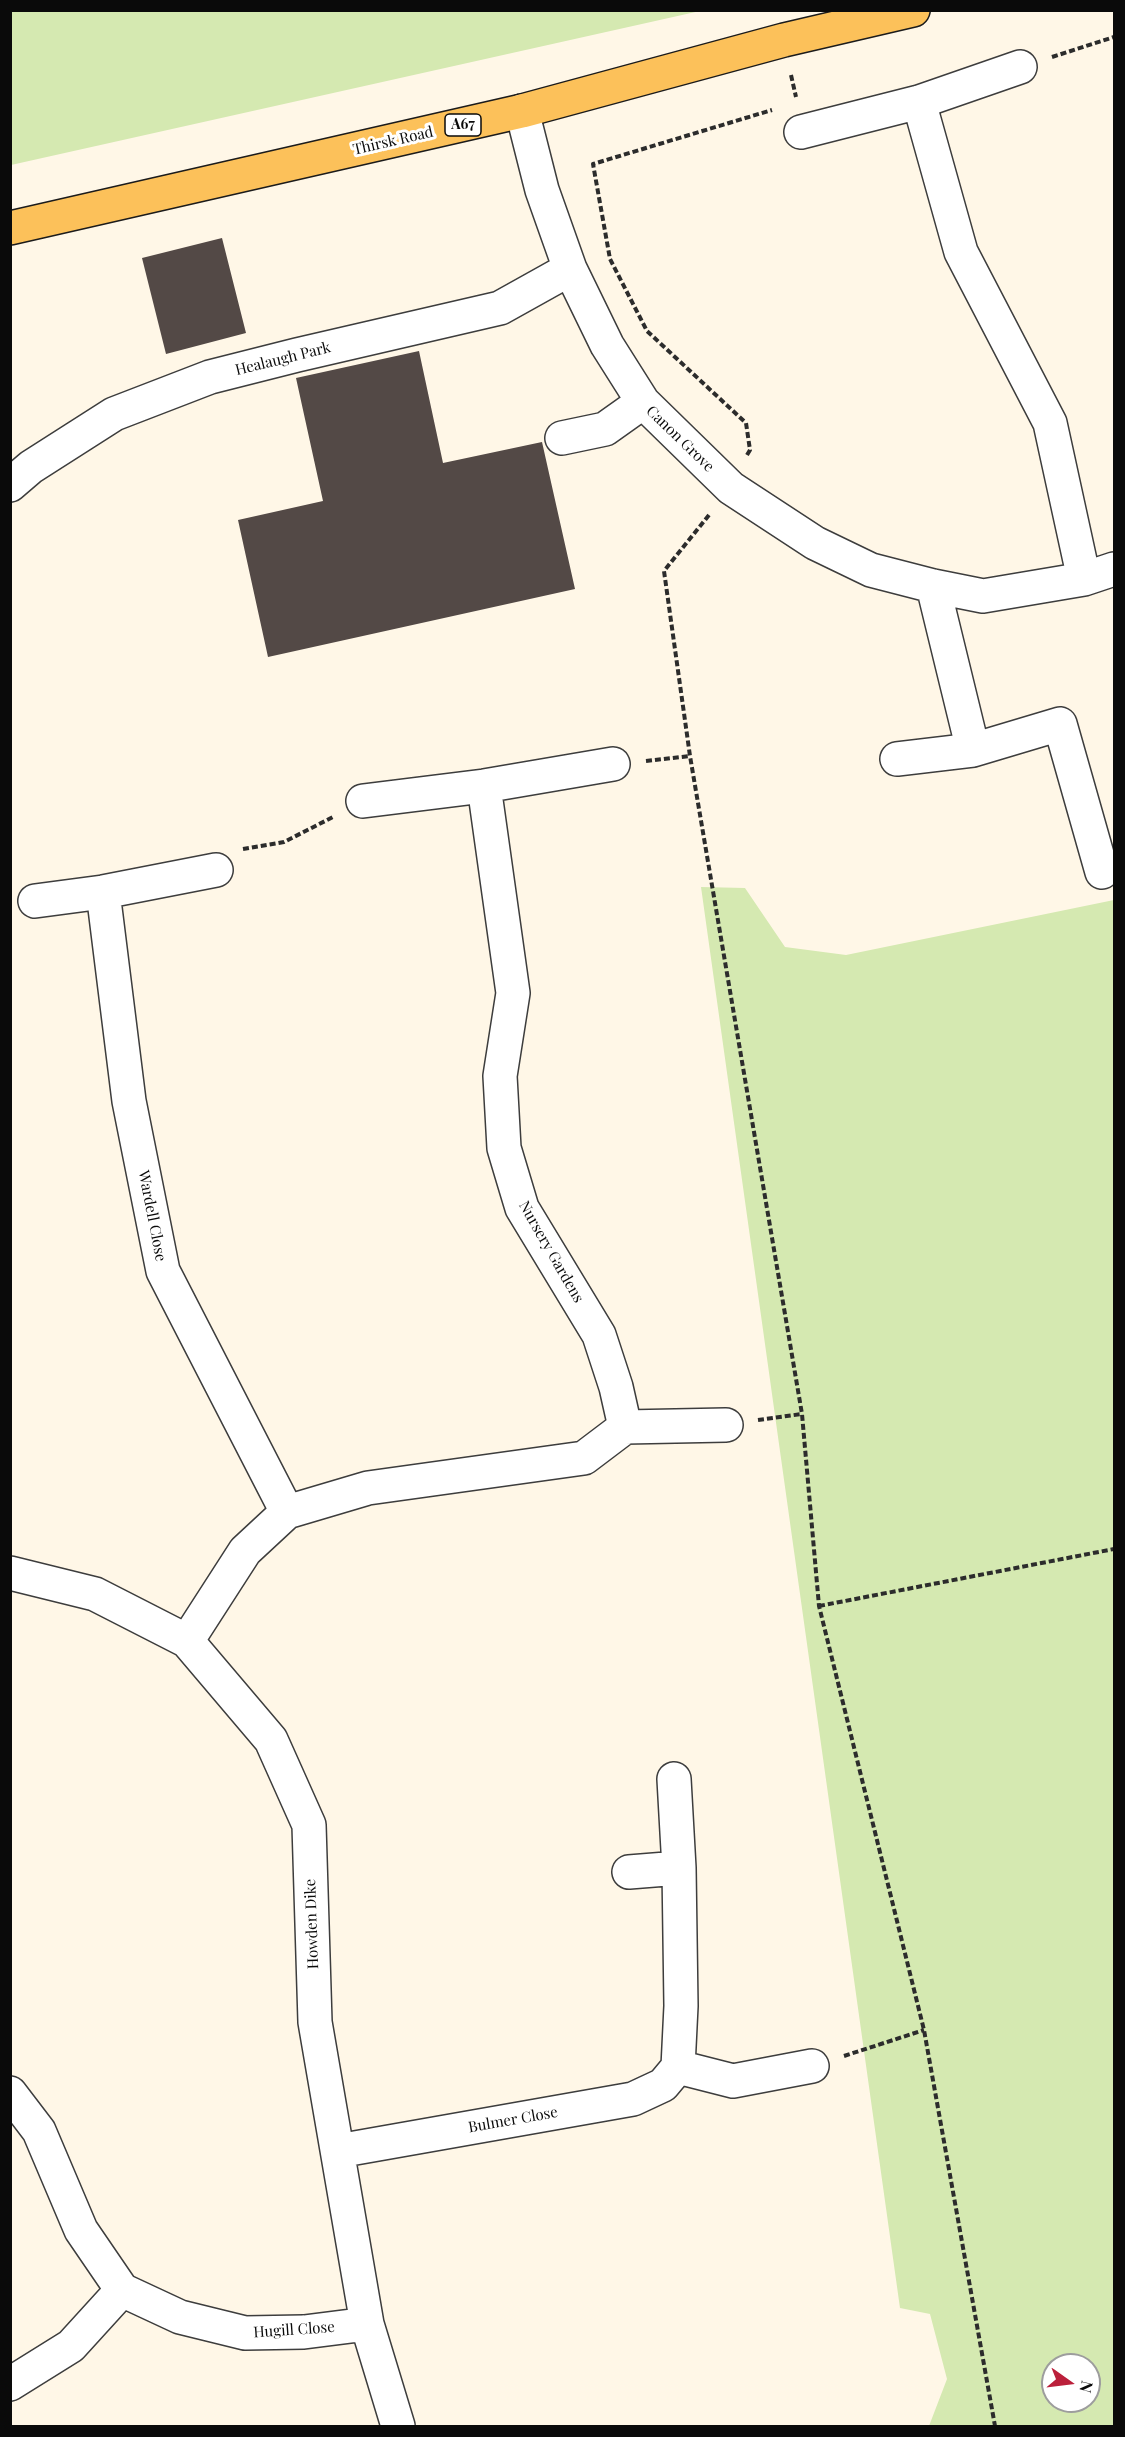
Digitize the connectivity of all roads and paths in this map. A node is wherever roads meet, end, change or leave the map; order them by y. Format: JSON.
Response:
{"nodes":[{"id":1,"x":913,"y":10,"type":"edge"},
{"id":2,"x":1114,"y":37,"type":"edge"},
{"id":3,"x":784,"y":40,"type":"junction"},
{"id":4,"x":1020,"y":68,"type":"joint"},
{"id":5,"x":919,"y":102,"type":"junction"},
{"id":6,"x":774,"y":110,"type":"dead end"},
{"id":7,"x":522,"y":111,"type":"junction"},
{"id":8,"x":799,"y":117,"type":"joint"},
{"id":9,"x":10,"y":228,"type":"edge"},
{"id":10,"x":570,"y":269,"type":"junction"},
{"id":11,"x":643,"y":402,"type":"junction"},
{"id":12,"x":562,"y":438,"type":"dead end"},
{"id":13,"x":10,"y":485,"type":"edge"},
{"id":14,"x":731,"y":488,"type":"junction"},
{"id":15,"x":1099,"y":574,"type":"edge"},
{"id":16,"x":933,"y":586,"type":"junction"},
{"id":17,"x":973,"y":750,"type":"junction"},
{"id":18,"x":690,"y":756,"type":"junction"},
{"id":19,"x":897,"y":759,"type":"dead end"},
{"id":20,"x":613,"y":764,"type":"joint"},
{"id":21,"x":484,"y":786,"type":"junction"},
{"id":22,"x":363,"y":801,"type":"joint"},
{"id":23,"x":216,"y":870,"type":"joint"},
{"id":24,"x":1102,"y":873,"type":"dead end"},
{"id":25,"x":103,"y":892,"type":"junction"},
{"id":26,"x":35,"y":900,"type":"dead end"},
{"id":27,"x":802,"y":1414,"type":"junction"},
{"id":28,"x":726,"y":1425,"type":"joint"},
{"id":29,"x":625,"y":1427,"type":"junction"},
{"id":30,"x":287,"y":1512,"type":"junction"},
{"id":31,"x":1114,"y":1549,"type":"edge"},
{"id":32,"x":10,"y":1573,"type":"edge"},
{"id":33,"x":819,"y":1606,"type":"junction"},
{"id":34,"x":187,"y":1641,"type":"junction"},
{"id":35,"x":674,"y":1779,"type":"dead end"},
{"id":36,"x":679,"y":1868,"type":"junction"},
{"id":37,"x":629,"y":1872,"type":"dead end"},
{"id":38,"x":924,"y":2030,"type":"junction"},
{"id":39,"x":812,"y":2066,"type":"joint"},
{"id":40,"x":678,"y":2067,"type":"junction"},
{"id":41,"x":10,"y":2093,"type":"edge"},
{"id":42,"x":338,"y":2151,"type":"junction"},
{"id":43,"x":122,"y":2290,"type":"junction"},
{"id":44,"x":367,"y":2324,"type":"junction"},
{"id":45,"x":10,"y":2384,"type":"edge"},
{"id":46,"x":398,"y":2427,"type":"edge"},
{"id":47,"x":995,"y":2427,"type":"edge"}],
"edges":[{"from":1,"to":3,"type":"main road","name":"Thirsk Road","number":"A67"},
{"from":2,"to":4,"type":"path"},
{"from":3,"to":7,"type":"main road","name":"Thirsk Road","number":"A67"},
{"from":3,"to":8,"type":"path"},
{"from":4,"to":5,"type":"street"},
{"from":5,"to":8,"type":"street"},
{"from":5,"to":15,"type":"street","name":"Canon Grove"},
{"from":6,"to":14,"type":"path"},
{"from":7,"to":9,"type":"main road","name":"Thirsk Road","number":"A67"},
{"from":7,"to":10,"type":"street","name":"Canon Grove"},
{"from":10,"to":11,"type":"street","name":"Canon Grove"},
{"from":10,"to":13,"type":"street","name":"Healaugh Park"},
{"from":11,"to":12,"type":"street"},
{"from":11,"to":14,"type":"street","name":"Canon Grove"},
{"from":14,"to":16,"type":"street","name":"Canon Grove"},
{"from":14,"to":18,"type":"path"},
{"from":15,"to":16,"type":"street","name":"Canon Grove"},
{"from":16,"to":17,"type":"street"},
{"from":17,"to":19,"type":"street"},
{"from":17,"to":24,"type":"street"},
{"from":18,"to":20,"type":"path"},
{"from":18,"to":27,"type":"path"},
{"from":20,"to":21,"type":"street"},
{"from":21,"to":22,"type":"street"},
{"from":21,"to":29,"type":"street","name":"Nursery Gardens"},
{"from":22,"to":23,"type":"path"},
{"from":23,"to":25,"type":"street"},
{"from":25,"to":26,"type":"street"},
{"from":25,"to":30,"type":"street","name":"Wardell Close"},
{"from":27,"to":28,"type":"path"},
{"from":27,"to":33,"type":"path"},
{"from":28,"to":29,"type":"street"},
{"from":29,"to":30,"type":"street"},
{"from":30,"to":34,"type":"street"},
{"from":31,"to":33,"type":"path"},
{"from":32,"to":34,"type":"street","name":"Howden Dike"},
{"from":33,"to":38,"type":"path"},
{"from":34,"to":42,"type":"street","name":"Howden Dike"},
{"from":35,"to":36,"type":"street"},
{"from":36,"to":37,"type":"street"},
{"from":36,"to":40,"type":"street"},
{"from":38,"to":39,"type":"path"},
{"from":38,"to":47,"type":"path"},
{"from":39,"to":40,"type":"street"},
{"from":40,"to":42,"type":"street","name":"Bulmer Close"},
{"from":41,"to":43,"type":"street"},
{"from":42,"to":44,"type":"street","name":"Howden Dike"},
{"from":43,"to":44,"type":"street","name":"Hugill Close"},
{"from":43,"to":45,"type":"street"},
{"from":44,"to":46,"type":"street","name":"Howden Dike"}]}
